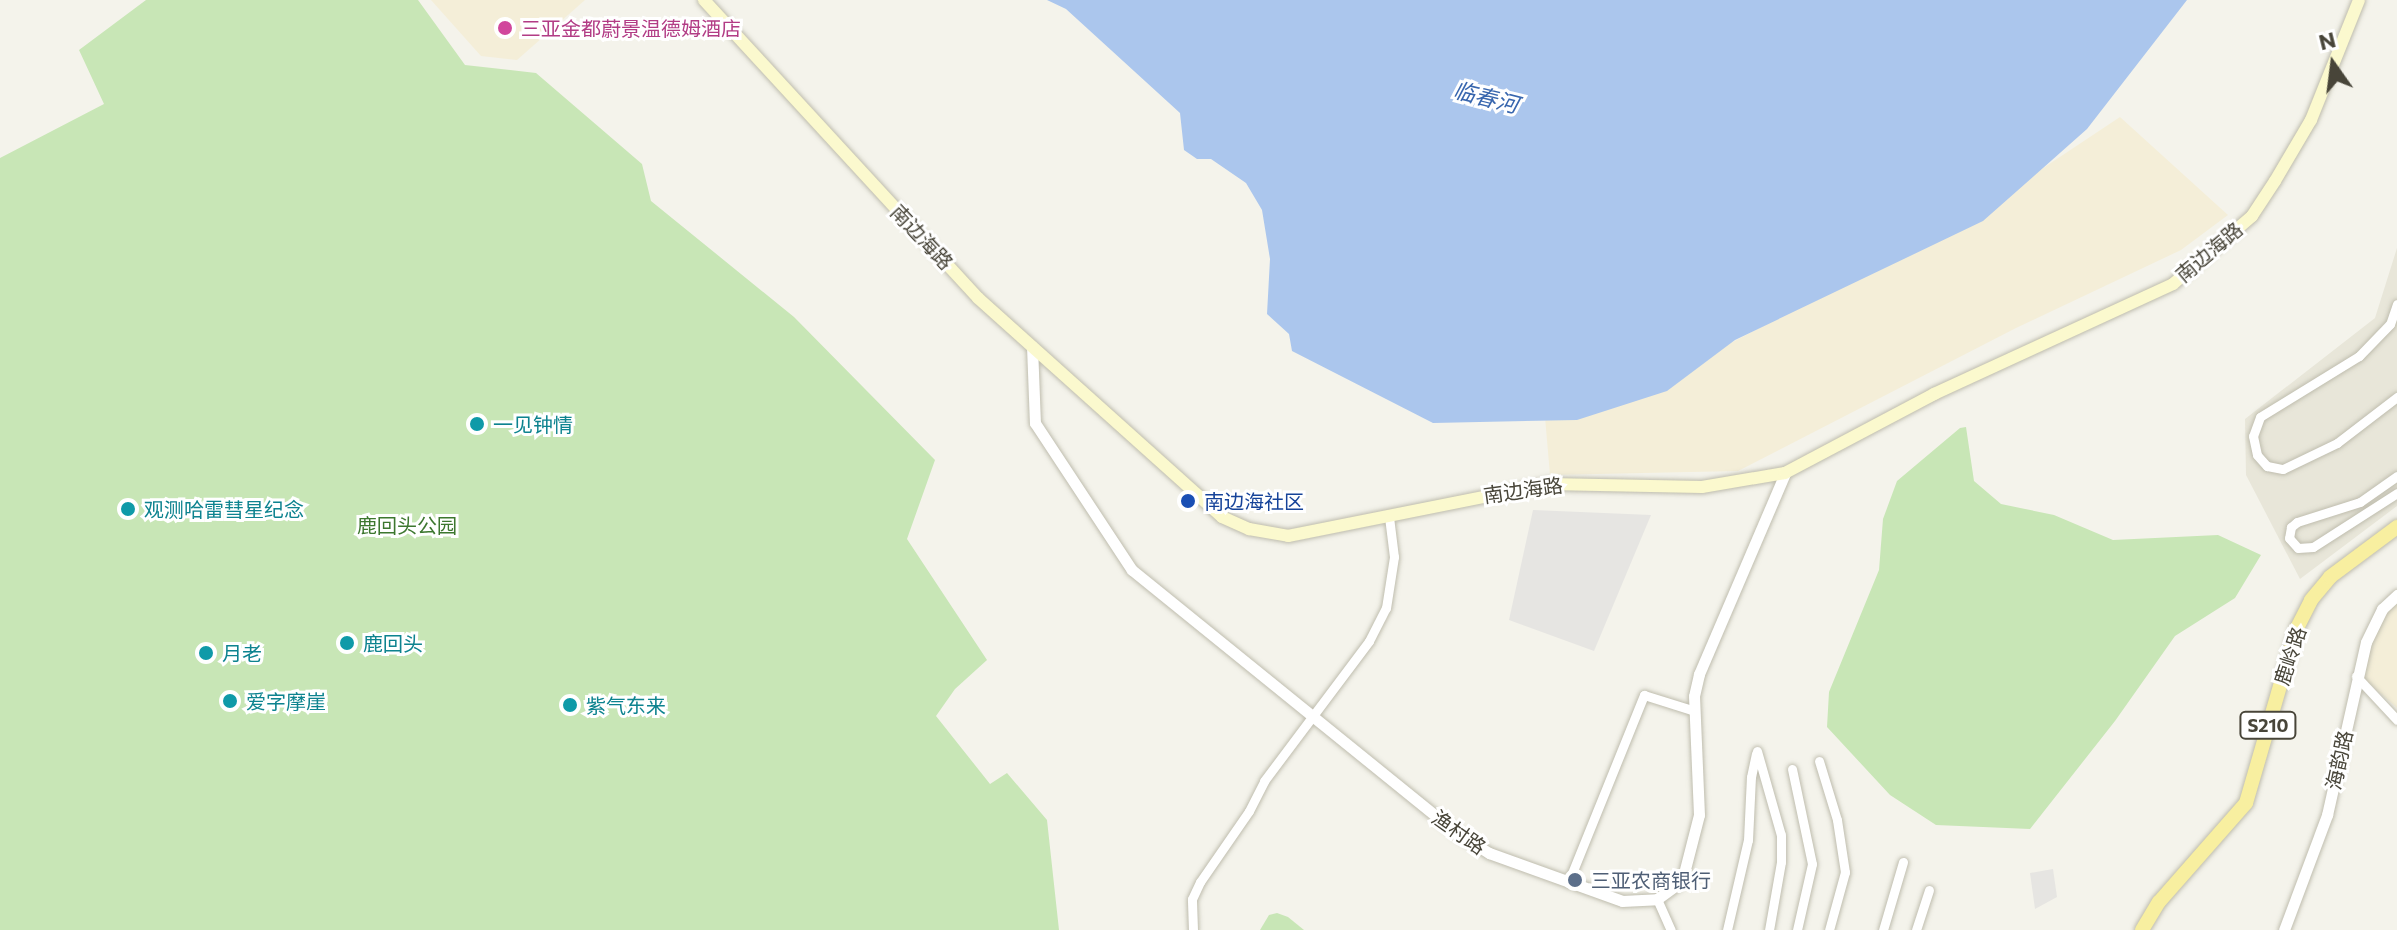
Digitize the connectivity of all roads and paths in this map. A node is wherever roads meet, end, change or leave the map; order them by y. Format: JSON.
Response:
{"nodes":[{"id":1,"x":704,"y":0,"type":"edge"},
{"id":2,"x":2359,"y":0,"type":"edge"},
{"id":3,"x":2397,"y":304,"type":"edge"},
{"id":4,"x":1032,"y":346,"type":"junction"},
{"id":5,"x":2397,"y":397,"type":"edge"},
{"id":6,"x":1785,"y":473,"type":"junction"},
{"id":7,"x":2397,"y":476,"type":"edge"},
{"id":8,"x":2397,"y":493,"type":"edge"},
{"id":9,"x":1389,"y":517,"type":"junction"},
{"id":10,"x":2397,"y":527,"type":"edge"},
{"id":11,"x":2397,"y":595,"type":"edge"},
{"id":12,"x":2356,"y":676,"type":"junction"},
{"id":13,"x":1695,"y":711,"type":"junction"},
{"id":14,"x":1310,"y":716,"type":"junction"},
{"id":15,"x":2397,"y":720,"type":"edge"},
{"id":16,"x":1819,"y":761,"type":"dead end"},
{"id":17,"x":1792,"y":769,"type":"dead end"},
{"id":18,"x":1903,"y":862,"type":"dead end"},
{"id":19,"x":1568,"y":883,"type":"junction"},
{"id":20,"x":1929,"y":890,"type":"dead end"},
{"id":21,"x":1657,"y":899,"type":"junction"},
{"id":22,"x":1193,"y":930,"type":"edge"},
{"id":23,"x":1671,"y":930,"type":"edge"},
{"id":24,"x":1727,"y":930,"type":"edge"},
{"id":25,"x":1769,"y":930,"type":"edge"},
{"id":26,"x":1797,"y":930,"type":"edge"},
{"id":27,"x":1829,"y":930,"type":"edge"},
{"id":28,"x":1883,"y":930,"type":"edge"},
{"id":29,"x":1916,"y":930,"type":"edge"},
{"id":30,"x":2142,"y":930,"type":"edge"},
{"id":31,"x":2284,"y":930,"type":"edge"}],
"edges":[{"from":1,"to":4,"type":"main road","name":"南边海路"},
{"from":2,"to":6,"type":"main road","name":"南边海路"},
{"from":3,"to":5,"type":"street"},
{"from":4,"to":9,"type":"main road","name":"南边海路"},
{"from":4,"to":14,"type":"street","name":"渔村路"},
{"from":6,"to":9,"type":"main road","name":"南边海路"},
{"from":6,"to":13,"type":"street"},
{"from":7,"to":8,"type":"street"},
{"from":9,"to":14,"type":"street"},
{"from":10,"to":30,"type":"main road","name":"鹿岭路","number":"S210"},
{"from":11,"to":12,"type":"street","name":"海韵路"},
{"from":12,"to":15,"type":"street"},
{"from":12,"to":31,"type":"street","name":"海韵路"},
{"from":13,"to":19,"type":"street"},
{"from":13,"to":21,"type":"street"},
{"from":14,"to":19,"type":"street","name":"渔村路"},
{"from":14,"to":22,"type":"street"},
{"from":16,"to":27,"type":"street"},
{"from":17,"to":26,"type":"street"},
{"from":18,"to":28,"type":"street"},
{"from":19,"to":21,"type":"street","name":"渔村路"},
{"from":20,"to":29,"type":"street"},
{"from":21,"to":23,"type":"street"},
{"from":24,"to":25,"type":"street"}]}
